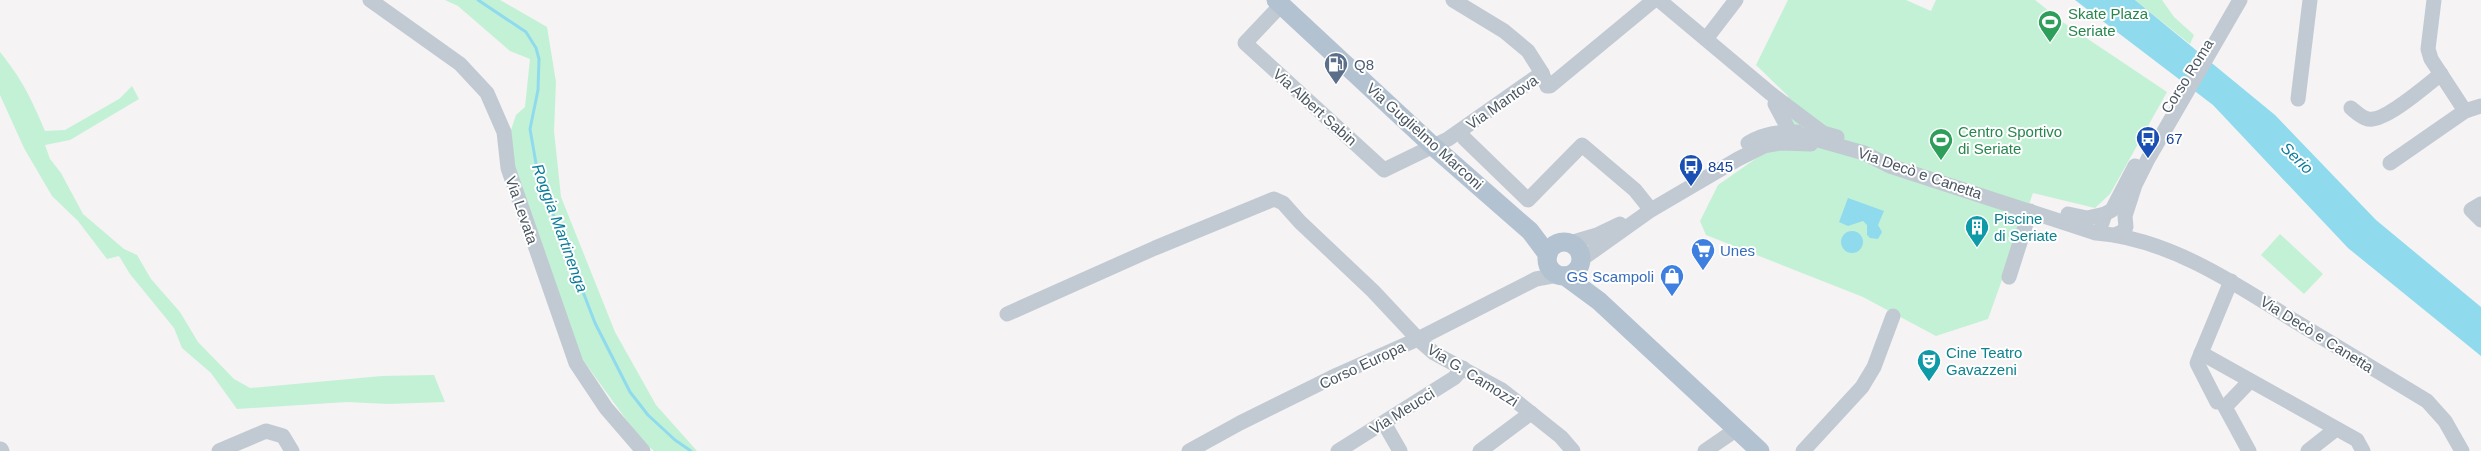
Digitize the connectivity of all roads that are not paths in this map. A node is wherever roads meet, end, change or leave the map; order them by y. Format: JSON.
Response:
{"nodes":[{"id":1,"x":370,"y":0,"type":"edge"},
{"id":2,"x":1453,"y":0,"type":"edge"},
{"id":3,"x":1654,"y":0,"type":"edge"},
{"id":4,"x":1658,"y":0,"type":"edge"},
{"id":5,"x":1736,"y":0,"type":"edge"},
{"id":6,"x":2240,"y":0,"type":"edge"},
{"id":7,"x":2310,"y":0,"type":"edge"},
{"id":8,"x":2434,"y":0,"type":"edge"},
{"id":9,"x":1278,"y":2,"type":"edge"},
{"id":10,"x":1706,"y":39,"type":"junction"},
{"id":11,"x":1542,"y":73,"type":"junction"},
{"id":12,"x":2441,"y":74,"type":"junction"},
{"id":13,"x":2298,"y":98,"type":"dead end"},
{"id":14,"x":1773,"y":99,"type":"junction"},
{"id":15,"x":2481,"y":106,"type":"edge"},
{"id":16,"x":2352,"y":108,"type":"dead end"},
{"id":17,"x":2465,"y":111,"type":"junction"},
{"id":18,"x":1790,"y":132,"type":"junction"},
{"id":19,"x":1824,"y":132,"type":"junction"},
{"id":20,"x":1758,"y":137,"type":"junction"},
{"id":21,"x":1464,"y":138,"type":"dead end"},
{"id":22,"x":1434,"y":147,"type":"junction"},
{"id":23,"x":2390,"y":163,"type":"dead end"},
{"id":24,"x":1890,"y":166,"type":"junction"},
{"id":25,"x":1700,"y":181,"type":"junction"},
{"id":26,"x":2481,"y":204,"type":"edge"},
{"id":27,"x":1651,"y":210,"type":"junction"},
{"id":28,"x":2030,"y":210,"type":"junction"},
{"id":29,"x":2481,"y":220,"type":"edge"},
{"id":30,"x":2116,"y":222,"type":"junction"},
{"id":31,"x":1558,"y":259,"type":"junction"},
{"id":32,"x":1581,"y":262,"type":"junction"},
{"id":33,"x":2009,"y":277,"type":"dead end"},
{"id":34,"x":2231,"y":281,"type":"junction"},
{"id":35,"x":1588,"y":292,"type":"junction"},
{"id":36,"x":1007,"y":314,"type":"dead end"},
{"id":37,"x":1893,"y":316,"type":"dead end"},
{"id":38,"x":1418,"y":339,"type":"junction"},
{"id":39,"x":2201,"y":353,"type":"junction"},
{"id":40,"x":1463,"y":368,"type":"junction"},
{"id":41,"x":2250,"y":381,"type":"junction"},
{"id":42,"x":2217,"y":402,"type":"dead end"},
{"id":43,"x":1531,"y":413,"type":"junction"},
{"id":44,"x":1384,"y":423,"type":"junction"},
{"id":45,"x":1737,"y":429,"type":"junction"},
{"id":46,"x":2336,"y":429,"type":"junction"},
{"id":47,"x":219,"y":451,"type":"edge"},
{"id":48,"x":292,"y":451,"type":"edge"},
{"id":49,"x":643,"y":451,"type":"edge"},
{"id":50,"x":1189,"y":451,"type":"edge"},
{"id":51,"x":1338,"y":451,"type":"edge"},
{"id":52,"x":1400,"y":451,"type":"edge"},
{"id":53,"x":1480,"y":451,"type":"edge"},
{"id":54,"x":1573,"y":451,"type":"edge"},
{"id":55,"x":1705,"y":451,"type":"edge"},
{"id":56,"x":1760,"y":451,"type":"edge"},
{"id":57,"x":1803,"y":451,"type":"edge"},
{"id":58,"x":2249,"y":451,"type":"edge"},
{"id":59,"x":2308,"y":451,"type":"edge"},
{"id":60,"x":2363,"y":451,"type":"edge"},
{"id":61,"x":2462,"y":451,"type":"edge"}],
"edges":[{"from":1,"to":49,"type":"street","name":"Via Levata"},
{"from":2,"to":11,"type":"street"},
{"from":3,"to":11,"type":"street","name":"Via Mantova"},
{"from":4,"to":10,"type":"street","name":"Via Decò e Canetta"},
{"from":5,"to":10,"type":"street"},
{"from":6,"to":30,"type":"street","name":"Corso Roma"},
{"from":7,"to":13,"type":"street"},
{"from":8,"to":12,"type":"street"},
{"from":9,"to":22,"type":"main road","name":"Via Guglielmo Marconi"},
{"from":9,"to":22,"type":"street","name":"Via Albert Sabin"},
{"from":10,"to":14,"type":"street","name":"Via Decò e Canetta"},
{"from":11,"to":22,"type":"street","name":"Via Mantova"},
{"from":12,"to":16,"type":"street"},
{"from":12,"to":17,"type":"street"},
{"from":14,"to":18,"type":"street","name":"Via Decò e Canetta"},
{"from":14,"to":19,"type":"street","name":"Via Decò e Canetta"},
{"from":14,"to":20,"type":"street"},
{"from":15,"to":17,"type":"street"},
{"from":17,"to":23,"type":"street"},
{"from":18,"to":19,"type":"street","name":"Corso Europa"},
{"from":18,"to":20,"type":"street","name":"Corso Europa"},
{"from":18,"to":24,"type":"street","name":"Via Decò e Canetta"},
{"from":19,"to":30,"type":"street","name":"Via Decò e Canetta"},
{"from":20,"to":25,"type":"street","name":"Corso Europa"},
{"from":21,"to":27,"type":"street"},
{"from":22,"to":31,"type":"main road","name":"Via Guglielmo Marconi"},
{"from":24,"to":25,"type":"street","name":"Corso Europa"},
{"from":24,"to":28,"type":"street","name":"Via Decò e Canetta"},
{"from":25,"to":27,"type":"street","name":"Corso Europa"},
{"from":26,"to":29,"type":"street"},
{"from":27,"to":31,"type":"street","name":"Corso Europa"},
{"from":27,"to":32,"type":"street","name":"Corso Europa"},
{"from":28,"to":30,"type":"street","name":"Via Decò e Canetta"},
{"from":28,"to":33,"type":"street"},
{"from":30,"to":34,"type":"street","name":"Via Decò e Canetta"},
{"from":31,"to":32,"type":"main road","name":"Corso Europa"},
{"from":31,"to":35,"type":"main road","name":"Via Guglielmo Marconi"},
{"from":31,"to":38,"type":"street","name":"Corso Europa"},
{"from":32,"to":35,"type":"main road"},
{"from":34,"to":39,"type":"street"},
{"from":34,"to":61,"type":"street","name":"Via Decò e Canetta"},
{"from":35,"to":45,"type":"main road","name":"Via Guglielmo Marconi"},
{"from":36,"to":38,"type":"street","name":"Via G. Camozzi"},
{"from":37,"to":57,"type":"street"},
{"from":38,"to":40,"type":"street","name":"Via G. Camozzi"},
{"from":38,"to":50,"type":"street","name":"Corso Europa"},
{"from":39,"to":41,"type":"street"},
{"from":39,"to":42,"type":"street"},
{"from":40,"to":43,"type":"street","name":"Via G. Camozzi"},
{"from":40,"to":44,"type":"street","name":"Via Meucci"},
{"from":41,"to":46,"type":"street"},
{"from":41,"to":58,"type":"street"},
{"from":43,"to":53,"type":"street"},
{"from":43,"to":54,"type":"street","name":"Via G. Camozzi"},
{"from":44,"to":51,"type":"street","name":"Via Meucci"},
{"from":44,"to":52,"type":"street"},
{"from":45,"to":55,"type":"street"},
{"from":45,"to":56,"type":"main road","name":"Via Guglielmo Marconi"},
{"from":46,"to":59,"type":"street"},
{"from":46,"to":60,"type":"street"},
{"from":47,"to":48,"type":"street"}]}
